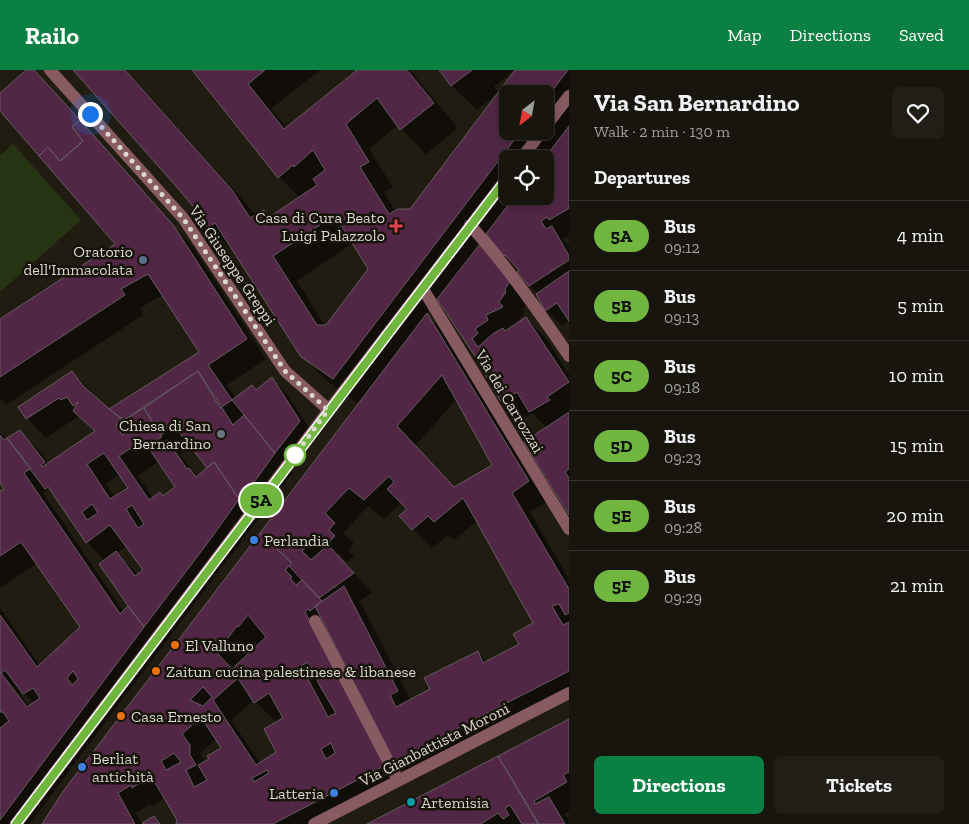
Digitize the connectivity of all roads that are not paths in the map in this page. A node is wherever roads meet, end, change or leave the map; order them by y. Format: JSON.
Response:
{"nodes":[{"id":1,"x":50,"y":70,"type":"edge"},
{"id":2,"x":569,"y":96,"type":"edge"},
{"id":3,"x":554,"y":115,"type":"edge"},
{"id":4,"x":499,"y":188,"type":"edge"},
{"id":5,"x":470,"y":225,"type":"junction"},
{"id":6,"x":423,"y":289,"type":"junction"},
{"id":7,"x":569,"y":356,"type":"edge"},
{"id":8,"x":328,"y":410,"type":"junction"},
{"id":9,"x":569,"y":529,"type":"edge"},
{"id":10,"x":315,"y":622,"type":"dead end"},
{"id":11,"x":569,"y":693,"type":"edge"},
{"id":12,"x":398,"y":780,"type":"junction"},
{"id":13,"x":322,"y":822,"type":"edge"},
{"id":14,"x":16,"y":824,"type":"edge"}],
"edges":[{"from":1,"to":8,"type":"street","name":"Via Giuseppe Greppi"},
{"from":2,"to":3,"type":"street"},
{"from":4,"to":5,"type":"street"},
{"from":5,"to":6,"type":"street"},
{"from":5,"to":7,"type":"street"},
{"from":6,"to":8,"type":"street"},
{"from":6,"to":9,"type":"street","name":"Via dei Carrozzai"},
{"from":8,"to":14,"type":"street"},
{"from":10,"to":12,"type":"street"},
{"from":11,"to":12,"type":"street","name":"Via Gianbattista Moroni"},
{"from":12,"to":13,"type":"street","name":"Via Gianbattista Moroni"}]}
